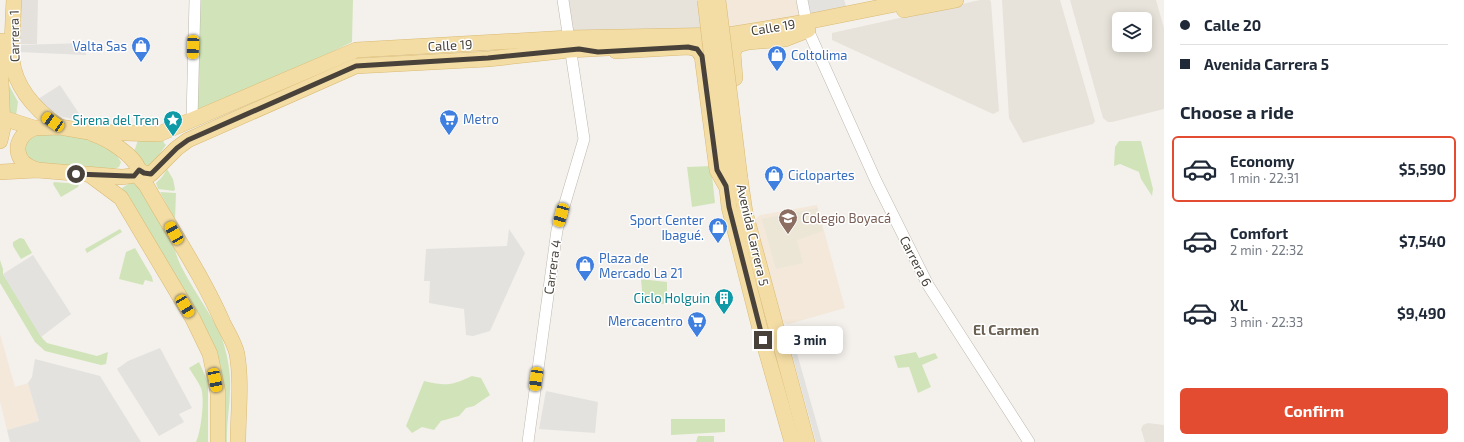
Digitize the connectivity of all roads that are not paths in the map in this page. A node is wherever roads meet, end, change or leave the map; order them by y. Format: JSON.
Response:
{"nodes":[{"id":1,"x":4,"y":0,"type":"edge"},
{"id":2,"x":14,"y":0,"type":"edge"},
{"id":3,"x":195,"y":0,"type":"edge"},
{"id":4,"x":563,"y":0,"type":"edge"},
{"id":5,"x":699,"y":0,"type":"edge"},
{"id":6,"x":705,"y":0,"type":"edge"},
{"id":7,"x":718,"y":0,"type":"edge"},
{"id":8,"x":802,"y":0,"type":"edge"},
{"id":9,"x":956,"y":0,"type":"edge"},
{"id":10,"x":911,"y":1,"type":"edge"},
{"id":11,"x":807,"y":26,"type":"junction"},
{"id":12,"x":702,"y":35,"type":"junction"},
{"id":13,"x":573,"y":46,"type":"junction"},
{"id":14,"x":228,"y":104,"type":"junction"},
{"id":15,"x":1,"y":118,"type":"edge"},
{"id":16,"x":192,"y":119,"type":"junction"},
{"id":17,"x":236,"y":119,"type":"junction"},
{"id":18,"x":60,"y":127,"type":"junction"},
{"id":19,"x":34,"y":128,"type":"junction"},
{"id":20,"x":215,"y":129,"type":"junction"},
{"id":21,"x":89,"y":132,"type":"junction"},
{"id":22,"x":0,"y":141,"type":"edge"},
{"id":23,"x":37,"y":170,"type":"junction"},
{"id":24,"x":0,"y":172,"type":"edge"},
{"id":25,"x":90,"y":175,"type":"junction"},
{"id":26,"x":140,"y":176,"type":"junction"},
{"id":27,"x":733,"y":182,"type":"junction"},
{"id":28,"x":218,"y":442,"type":"edge"},
{"id":29,"x":238,"y":442,"type":"edge"},
{"id":30,"x":528,"y":442,"type":"edge"},
{"id":31,"x":792,"y":442,"type":"edge"},
{"id":32,"x":808,"y":442,"type":"edge"},
{"id":33,"x":1029,"y":442,"type":"edge"}],
"edges":[{"from":1,"to":15,"type":"main road","name":"Carrera 1"},
{"from":2,"to":18,"type":"main road","name":"Carrera 1"},
{"from":3,"to":16,"type":"street"},
{"from":4,"to":13,"type":"street","name":"Carrera 4"},
{"from":5,"to":12,"type":"main road"},
{"from":6,"to":27,"type":"main road","name":"Avenida Carrera 5","bridge":true},
{"from":7,"to":27,"type":"main road","name":"Avenida Carrera 5","bridge":true},
{"from":8,"to":11,"type":"street","name":"Carrera 6"},
{"from":9,"to":11,"type":"main road","name":"Calle 19"},
{"from":10,"to":11,"type":"main road","name":"Calle 19"},
{"from":11,"to":12,"type":"main road","name":"Calle 19"},
{"from":11,"to":13,"type":"main road","name":"Calle 19"},
{"from":11,"to":27,"type":"main road"},
{"from":11,"to":33,"type":"street","name":"Carrera 6"},
{"from":12,"to":13,"type":"main road","name":"Calle 19"},
{"from":13,"to":14,"type":"main road","name":"Calle 19"},
{"from":13,"to":17,"type":"main road","name":"Calle 19"},
{"from":13,"to":27,"type":"main road"},
{"from":13,"to":30,"type":"street","name":"Carrera 4"},
{"from":14,"to":16,"type":"main road","name":"Calle 19"},
{"from":14,"to":17,"type":"main road"},
{"from":15,"to":19,"type":"main road","name":"Calle 19"},
{"from":15,"to":22,"type":"main road","name":"Carrera 1"},
{"from":16,"to":20,"type":"main road"},
{"from":16,"to":21,"type":"main road","name":"Calle 19"},
{"from":17,"to":20,"type":"main road","name":"Calle 19"},
{"from":18,"to":19,"type":"main road","name":"Calle 19"},
{"from":18,"to":21,"type":"main road","name":"Calle 19"},
{"from":19,"to":23,"type":"main road"},
{"from":20,"to":26,"type":"main road","name":"Calle 19"},
{"from":21,"to":26,"type":"main road"},
{"from":23,"to":24,"type":"main road"},
{"from":23,"to":25,"type":"main road"},
{"from":25,"to":26,"type":"main road"},
{"from":25,"to":28,"type":"main road"},
{"from":26,"to":29,"type":"main road"},
{"from":27,"to":31,"type":"main road","name":"Avenida Carrera 5"},
{"from":27,"to":32,"type":"main road","name":"Avenida Carrera 5"}]}
